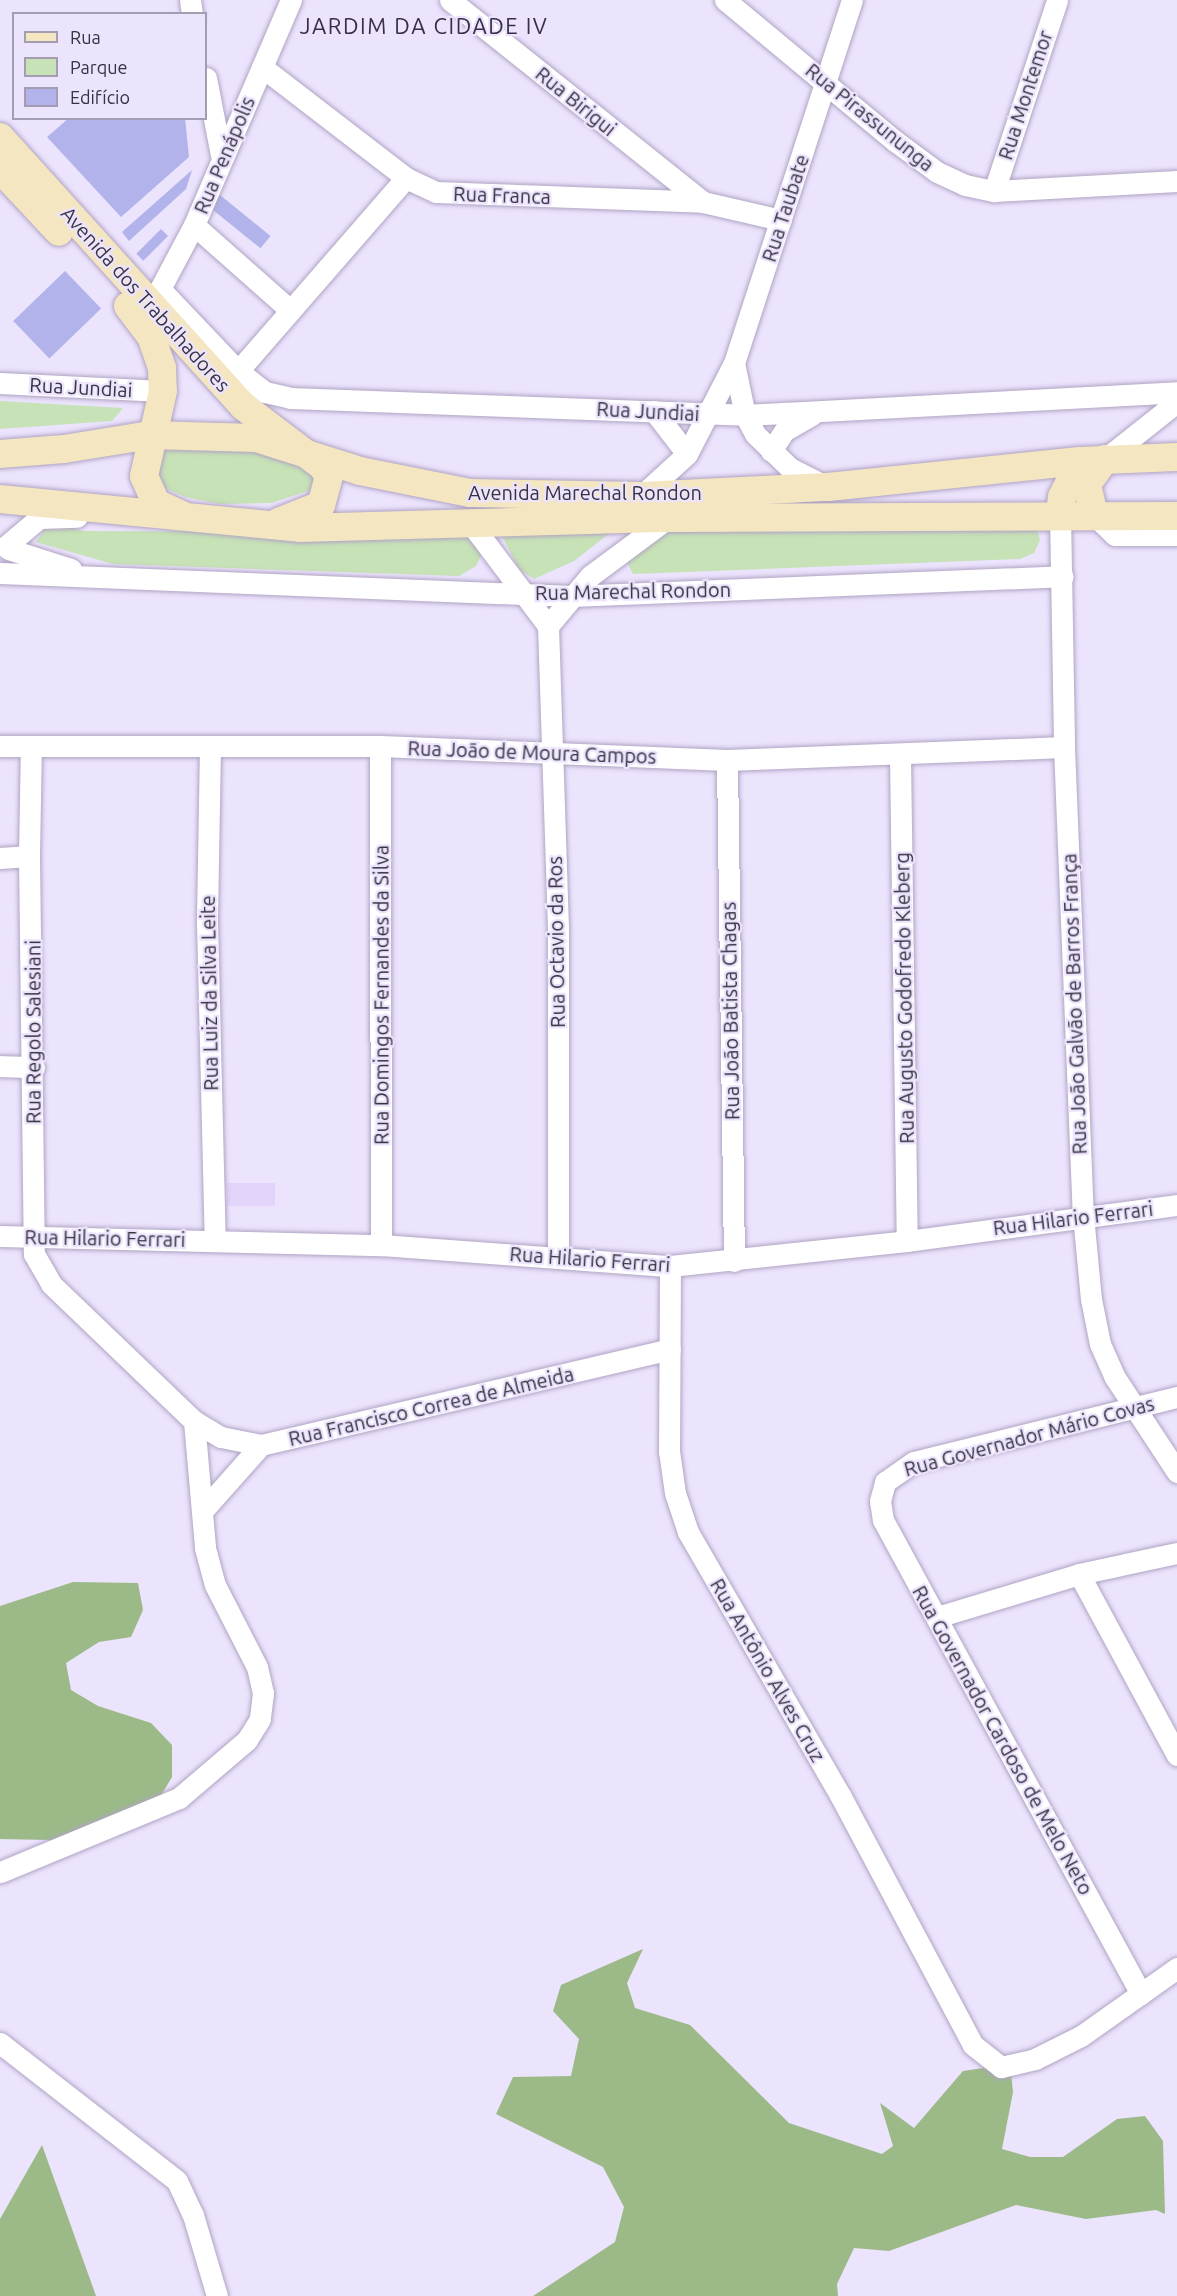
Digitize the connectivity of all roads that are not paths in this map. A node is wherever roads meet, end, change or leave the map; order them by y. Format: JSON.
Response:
{"nodes":[{"id":1,"x":291,"y":0,"type":"edge"},
{"id":2,"x":450,"y":0,"type":"edge"},
{"id":3,"x":725,"y":0,"type":"edge"},
{"id":4,"x":852,"y":0,"type":"edge"},
{"id":5,"x":1057,"y":0,"type":"edge"},
{"id":6,"x":262,"y":67,"type":"junction"},
{"id":7,"x":828,"y":82,"type":"junction"},
{"id":8,"x":207,"y":83,"type":"edge"},
{"id":9,"x":0,"y":137,"type":"edge"},
{"id":10,"x":221,"y":155,"type":"junction"},
{"id":11,"x":0,"y":169,"type":"edge"},
{"id":12,"x":406,"y":178,"type":"junction"},
{"id":13,"x":1177,"y":182,"type":"edge"},
{"id":14,"x":993,"y":191,"type":"junction"},
{"id":15,"x":703,"y":202,"type":"junction"},
{"id":16,"x":781,"y":220,"type":"junction"},
{"id":17,"x":194,"y":225,"type":"junction"},
{"id":18,"x":156,"y":298,"type":"junction"},
{"id":19,"x":289,"y":309,"type":"junction"},
{"id":20,"x":734,"y":363,"type":"junction"},
{"id":21,"x":238,"y":372,"type":"junction"},
{"id":22,"x":0,"y":383,"type":"edge"},
{"id":23,"x":163,"y":391,"type":"junction"},
{"id":24,"x":1177,"y":392,"type":"edge"},
{"id":25,"x":1177,"y":402,"type":"edge"},
{"id":26,"x":654,"y":411,"type":"junction"},
{"id":27,"x":820,"y":412,"type":"junction"},
{"id":28,"x":711,"y":414,"type":"junction"},
{"id":29,"x":745,"y":415,"type":"junction"},
{"id":30,"x":150,"y":435,"type":"junction"},
{"id":31,"x":302,"y":451,"type":"junction"},
{"id":32,"x":771,"y":451,"type":"junction"},
{"id":33,"x":0,"y":454,"type":"edge"},
{"id":34,"x":687,"y":454,"type":"junction"},
{"id":35,"x":1177,"y":457,"type":"edge"},
{"id":36,"x":1092,"y":460,"type":"junction"},
{"id":37,"x":828,"y":487,"type":"junction"},
{"id":38,"x":641,"y":496,"type":"junction"},
{"id":39,"x":0,"y":499,"type":"edge"},
{"id":40,"x":131,"y":513,"type":"junction"},
{"id":41,"x":1060,"y":513,"type":"junction"},
{"id":42,"x":1094,"y":515,"type":"junction"},
{"id":43,"x":1177,"y":516,"type":"edge"},
{"id":44,"x":668,"y":518,"type":"junction"},
{"id":45,"x":190,"y":519,"type":"junction"},
{"id":46,"x":469,"y":521,"type":"junction"},
{"id":47,"x":268,"y":525,"type":"junction"},
{"id":48,"x":1177,"y":535,"type":"edge"},
{"id":49,"x":5,"y":545,"type":"edge"},
{"id":50,"x":619,"y":555,"type":"junction"},
{"id":51,"x":0,"y":572,"type":"edge"},
{"id":52,"x":94,"y":576,"type":"junction"},
{"id":53,"x":1063,"y":576,"type":"junction"},
{"id":54,"x":526,"y":593,"type":"junction"},
{"id":55,"x":644,"y":593,"type":"junction"},
{"id":56,"x":571,"y":596,"type":"junction"},
{"id":57,"x":548,"y":626,"type":"junction"},
{"id":58,"x":0,"y":746,"type":"edge"},
{"id":59,"x":31,"y":746,"type":"junction"},
{"id":60,"x":210,"y":746,"type":"junction"},
{"id":61,"x":380,"y":746,"type":"junction"},
{"id":62,"x":1064,"y":747,"type":"junction"},
{"id":63,"x":549,"y":752,"type":"junction"},
{"id":64,"x":900,"y":756,"type":"junction"},
{"id":65,"x":727,"y":760,"type":"junction"},
{"id":66,"x":29,"y":856,"type":"junction"},
{"id":67,"x":0,"y":858,"type":"edge"},
{"id":68,"x":0,"y":1066,"type":"edge"},
{"id":69,"x":34,"y":1067,"type":"junction"},
{"id":70,"x":1177,"y":1205,"type":"edge"},
{"id":71,"x":1083,"y":1215,"type":"junction"},
{"id":72,"x":0,"y":1236,"type":"edge"},
{"id":73,"x":32,"y":1237,"type":"junction"},
{"id":74,"x":215,"y":1241,"type":"junction"},
{"id":75,"x":907,"y":1241,"type":"junction"},
{"id":76,"x":381,"y":1245,"type":"junction"},
{"id":77,"x":558,"y":1257,"type":"junction"},
{"id":78,"x":734,"y":1261,"type":"junction"},
{"id":79,"x":670,"y":1266,"type":"junction"},
{"id":80,"x":670,"y":1349,"type":"junction"},
{"id":81,"x":1177,"y":1397,"type":"edge"},
{"id":82,"x":1135,"y":1408,"type":"junction"},
{"id":83,"x":194,"y":1421,"type":"junction"},
{"id":84,"x":261,"y":1445,"type":"junction"},
{"id":85,"x":1177,"y":1472,"type":"edge"},
{"id":86,"x":885,"y":1482,"type":"joint"},
{"id":87,"x":205,"y":1508,"type":"junction"},
{"id":88,"x":1177,"y":1553,"type":"edge"},
{"id":89,"x":1079,"y":1574,"type":"junction"},
{"id":90,"x":937,"y":1617,"type":"junction"},
{"id":91,"x":1177,"y":1755,"type":"edge"},
{"id":92,"x":0,"y":1872,"type":"edge"},
{"id":93,"x":1177,"y":1968,"type":"edge"},
{"id":94,"x":1141,"y":1994,"type":"junction"},
{"id":95,"x":0,"y":2043,"type":"edge"},
{"id":96,"x":217,"y":2296,"type":"edge"}],
"edges":[{"from":1,"to":6,"type":"street","name":"Rua Penápolis"},
{"from":2,"to":15,"type":"street","name":"Rua Birigui"},
{"from":3,"to":7,"type":"street","name":"Rua Pirassununga"},
{"from":4,"to":7,"type":"street","name":"Rua Taubate"},
{"from":5,"to":14,"type":"street","name":"Rua Montemor"},
{"from":6,"to":10,"type":"street","name":"Rua Penápolis"},
{"from":6,"to":12,"type":"street","name":"Rua Franca"},
{"from":7,"to":14,"type":"street","name":"Rua Pirassununga"},
{"from":7,"to":16,"type":"street","name":"Rua Taubate"},
{"from":8,"to":10,"type":"street"},
{"from":9,"to":18,"type":"main road","name":"Avenida dos Trabalhadores"},
{"from":10,"to":17,"type":"street","name":"Rua Penápolis"},
{"from":11,"to":23,"type":"main road","name":"Avenida dos Trabalhadores"},
{"from":12,"to":15,"type":"street","name":"Rua Franca"},
{"from":12,"to":19,"type":"street"},
{"from":13,"to":14,"type":"street","name":"Rua Pirassununga"},
{"from":15,"to":16,"type":"street","name":"Rua Franca"},
{"from":16,"to":20,"type":"street","name":"Rua Taubate"},
{"from":17,"to":18,"type":"street","name":"Rua Penápolis"},
{"from":17,"to":19,"type":"street"},
{"from":18,"to":21,"type":"street","name":"Rua Jundiai"},
{"from":18,"to":31,"type":"main road","name":"Avenida dos Trabalhadores"},
{"from":19,"to":21,"type":"street"},
{"from":20,"to":28,"type":"street","name":"Rua Taubate"},
{"from":20,"to":29,"type":"street"},
{"from":21,"to":26,"type":"street","name":"Rua Jundiai"},
{"from":22,"to":23,"type":"street","name":"Rua Jundiai"},
{"from":23,"to":30,"type":"main road","name":"Avenida dos Trabalhadores"},
{"from":24,"to":27,"type":"street","name":"Rua Jundiai"},
{"from":25,"to":36,"type":"street"},
{"from":26,"to":28,"type":"street","name":"Rua Jundiai"},
{"from":26,"to":34,"type":"street"},
{"from":27,"to":29,"type":"street","name":"Rua Jundiai"},
{"from":27,"to":32,"type":"street"},
{"from":28,"to":29,"type":"street","name":"Rua Jundiai"},
{"from":28,"to":34,"type":"street","name":"Rua Taubate"},
{"from":29,"to":32,"type":"street"},
{"from":30,"to":31,"type":"main road","name":"Avenida Marechal Rondon"},
{"from":30,"to":33,"type":"main road","name":"Avenida Marechal Rondon"},
{"from":30,"to":45,"type":"main road","name":"Avenida dos Trabalhadores"},
{"from":31,"to":38,"type":"main road","name":"Avenida Marechal Rondon"},
{"from":31,"to":47,"type":"main road"},
{"from":32,"to":37,"type":"street"},
{"from":34,"to":38,"type":"street","name":"Rua Taubate"},
{"from":35,"to":36,"type":"main road","name":"Avenida Marechal Rondon"},
{"from":36,"to":37,"type":"main road","name":"Avenida Marechal Rondon"},
{"from":36,"to":41,"type":"main road"},
{"from":36,"to":42,"type":"main road"},
{"from":37,"to":38,"type":"main road","name":"Avenida Marechal Rondon"},
{"from":39,"to":40,"type":"main road","name":"Avenida Marechal Rondon"},
{"from":40,"to":45,"type":"main road","name":"Avenida Marechal Rondon"},
{"from":40,"to":49,"type":"street"},
{"from":41,"to":42,"type":"main road","name":"Avenida Marechal Rondon"},
{"from":41,"to":44,"type":"main road","name":"Avenida Marechal Rondon"},
{"from":41,"to":53,"type":"street","name":"Rua João Galvão de Barros França"},
{"from":42,"to":43,"type":"main road","name":"Avenida Marechal Rondon"},
{"from":42,"to":48,"type":"street"},
{"from":44,"to":46,"type":"main road","name":"Avenida Marechal Rondon"},
{"from":44,"to":50,"type":"street"},
{"from":45,"to":47,"type":"main road","name":"Avenida Marechal Rondon"},
{"from":46,"to":47,"type":"main road","name":"Avenida Marechal Rondon"},
{"from":46,"to":54,"type":"street"},
{"from":49,"to":51,"type":"street"},
{"from":49,"to":52,"type":"street"},
{"from":50,"to":55,"type":"street"},
{"from":50,"to":56,"type":"street"},
{"from":51,"to":52,"type":"street"},
{"from":52,"to":54,"type":"street","name":"Rua Marechal Rondon"},
{"from":53,"to":55,"type":"street","name":"Rua Marechal Rondon"},
{"from":53,"to":62,"type":"street","name":"Rua João Galvão de Barros França"},
{"from":54,"to":56,"type":"street","name":"Rua Marechal Rondon"},
{"from":54,"to":57,"type":"street"},
{"from":55,"to":56,"type":"street","name":"Rua Marechal Rondon"},
{"from":56,"to":57,"type":"street"},
{"from":57,"to":63,"type":"street","name":"Rua Octavio da Ros"},
{"from":58,"to":59,"type":"street","name":"Rua João de Moura Campos"},
{"from":59,"to":60,"type":"street","name":"Rua João de Moura Campos"},
{"from":59,"to":66,"type":"street","name":"Rua Regolo Salesiani"},
{"from":60,"to":61,"type":"street","name":"Rua João de Moura Campos"},
{"from":60,"to":74,"type":"street","name":"Rua Luiz da Silva Leite"},
{"from":61,"to":63,"type":"street","name":"Rua João de Moura Campos"},
{"from":61,"to":76,"type":"street","name":"Rua Domingos Fernandes da Silva"},
{"from":62,"to":64,"type":"street","name":"Rua João de Moura Campos"},
{"from":62,"to":71,"type":"street","name":"Rua João Galvão de Barros França"},
{"from":63,"to":65,"type":"street","name":"Rua João de Moura Campos"},
{"from":63,"to":77,"type":"street","name":"Rua Octavio da Ros"},
{"from":64,"to":65,"type":"street","name":"Rua João de Moura Campos"},
{"from":64,"to":75,"type":"street","name":"Rua Augusto Godofredo Kleberg"},
{"from":65,"to":78,"type":"street","name":"Rua João Batista Chagas"},
{"from":66,"to":67,"type":"street"},
{"from":66,"to":69,"type":"street","name":"Rua Regolo Salesiani"},
{"from":68,"to":69,"type":"street"},
{"from":69,"to":73,"type":"street","name":"Rua Regolo Salesiani"},
{"from":70,"to":71,"type":"street","name":"Rua Hilario Ferrari"},
{"from":71,"to":75,"type":"street","name":"Rua Hilario Ferrari"},
{"from":71,"to":82,"type":"street","name":"Rua João Galvão de Barros França"},
{"from":72,"to":73,"type":"street","name":"Rua Hilario Ferrari"},
{"from":73,"to":74,"type":"street","name":"Rua Hilario Ferrari"},
{"from":73,"to":83,"type":"street","name":"Rua Regolo Salesiani"},
{"from":74,"to":76,"type":"street","name":"Rua Hilario Ferrari"},
{"from":75,"to":78,"type":"street","name":"Rua Hilario Ferrari"},
{"from":76,"to":77,"type":"street","name":"Rua Hilario Ferrari"},
{"from":77,"to":79,"type":"street","name":"Rua Hilario Ferrari"},
{"from":78,"to":79,"type":"street","name":"Rua Hilario Ferrari"},
{"from":79,"to":80,"type":"street","name":"Rua Antônio Alves Cruz"},
{"from":80,"to":84,"type":"street","name":"Rua Francisco Correa de Almeida"},
{"from":80,"to":94,"type":"street","name":"Rua Antônio Alves Cruz"},
{"from":81,"to":82,"type":"street","name":"Rua Governador Mário Covas"},
{"from":82,"to":85,"type":"street","name":"Rua João Galvão de Barros França"},
{"from":82,"to":86,"type":"street","name":"Rua Governador Mário Covas"},
{"from":83,"to":84,"type":"street","name":"Rua Francisco Correa de Almeida"},
{"from":83,"to":87,"type":"street"},
{"from":84,"to":87,"type":"street"},
{"from":86,"to":90,"type":"street","name":"Rua Governador Cardoso de Melo Neto"},
{"from":87,"to":92,"type":"street"},
{"from":88,"to":89,"type":"street"},
{"from":89,"to":90,"type":"street"},
{"from":89,"to":91,"type":"street"},
{"from":90,"to":94,"type":"street","name":"Rua Governador Cardoso de Melo Neto"},
{"from":93,"to":94,"type":"street"},
{"from":95,"to":96,"type":"street"}]}
